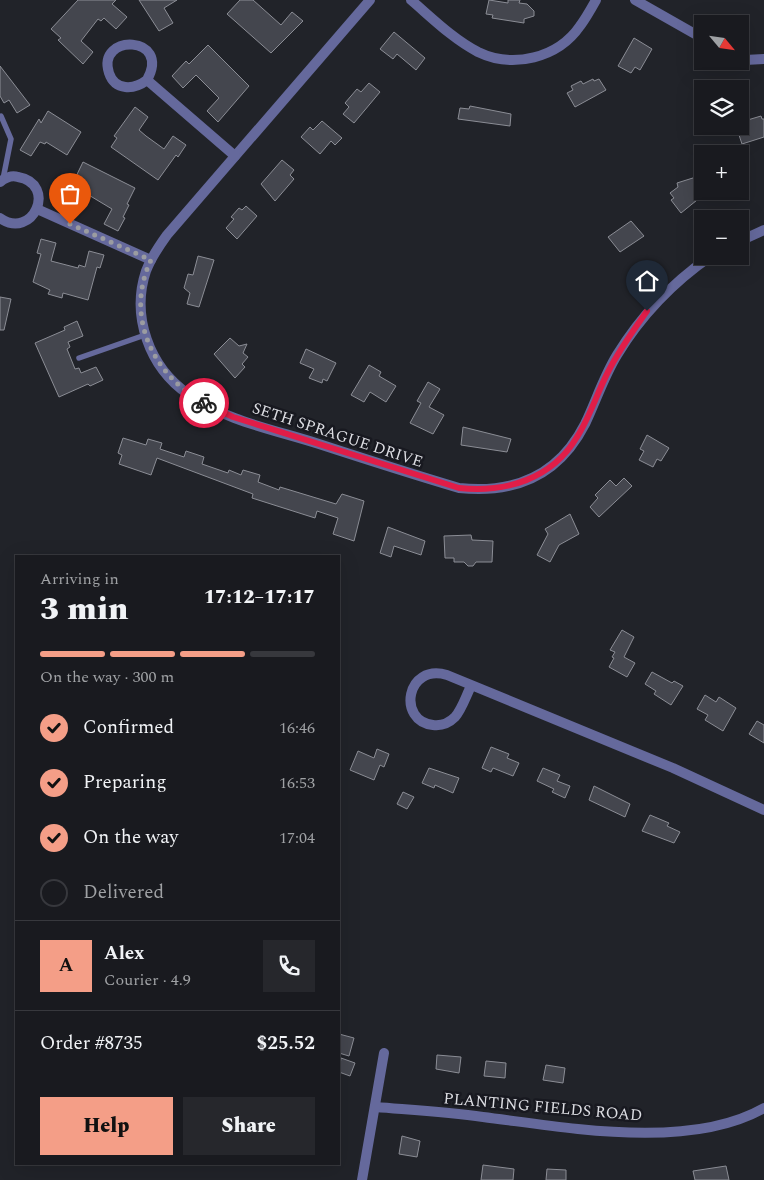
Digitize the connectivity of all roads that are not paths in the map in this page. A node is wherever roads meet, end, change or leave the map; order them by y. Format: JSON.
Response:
{"nodes":[{"id":1,"x":370,"y":0,"type":"edge"},
{"id":2,"x":412,"y":0,"type":"edge"},
{"id":3,"x":596,"y":0,"type":"edge"},
{"id":4,"x":635,"y":0,"type":"edge"},
{"id":5,"x":694,"y":33,"type":"edge"},
{"id":6,"x":764,"y":59,"type":"edge"},
{"id":7,"x":749,"y":60,"type":"edge"},
{"id":8,"x":147,"y":80,"type":"junction"},
{"id":9,"x":1,"y":116,"type":"edge"},
{"id":10,"x":235,"y":156,"type":"junction"},
{"id":11,"x":1,"y":181,"type":"edge"},
{"id":12,"x":37,"y":209,"type":"junction"},
{"id":13,"x":1,"y":220,"type":"edge"},
{"id":14,"x":764,"y":230,"type":"edge"},
{"id":15,"x":749,"y":237,"type":"edge"},
{"id":16,"x":151,"y":260,"type":"junction"},
{"id":17,"x":698,"y":265,"type":"edge"},
{"id":18,"x":145,"y":335,"type":"junction"},
{"id":19,"x":78,"y":358,"type":"dead end"},
{"id":20,"x":471,"y":686,"type":"junction"},
{"id":21,"x":764,"y":810,"type":"edge"},
{"id":22,"x":384,"y":1053,"type":"dead end"},
{"id":23,"x":376,"y":1107,"type":"junction"},
{"id":24,"x":764,"y":1108,"type":"edge"},
{"id":25,"x":362,"y":1180,"type":"edge"}],
"edges":[{"from":1,"to":10,"type":"street","name":"SETH SPRAGUE DRIVE"},
{"from":2,"to":3,"type":"street"},
{"from":4,"to":5,"type":"street"},
{"from":6,"to":7,"type":"street"},
{"from":8,"to":8,"type":"street"},
{"from":8,"to":10,"type":"street"},
{"from":9,"to":11,"type":"lane"},
{"from":10,"to":16,"type":"street","name":"SETH SPRAGUE DRIVE"},
{"from":11,"to":12,"type":"street"},
{"from":12,"to":13,"type":"street"},
{"from":12,"to":16,"type":"street"},
{"from":14,"to":15,"type":"street"},
{"from":16,"to":18,"type":"street","name":"SETH SPRAGUE DRIVE"},
{"from":17,"to":18,"type":"street","name":"SETH SPRAGUE DRIVE"},
{"from":18,"to":19,"type":"lane"},
{"from":20,"to":20,"type":"street"},
{"from":20,"to":21,"type":"street"},
{"from":22,"to":23,"type":"street"},
{"from":23,"to":24,"type":"street","name":"PLANTING FIELDS ROAD"},
{"from":23,"to":25,"type":"street"}]}
